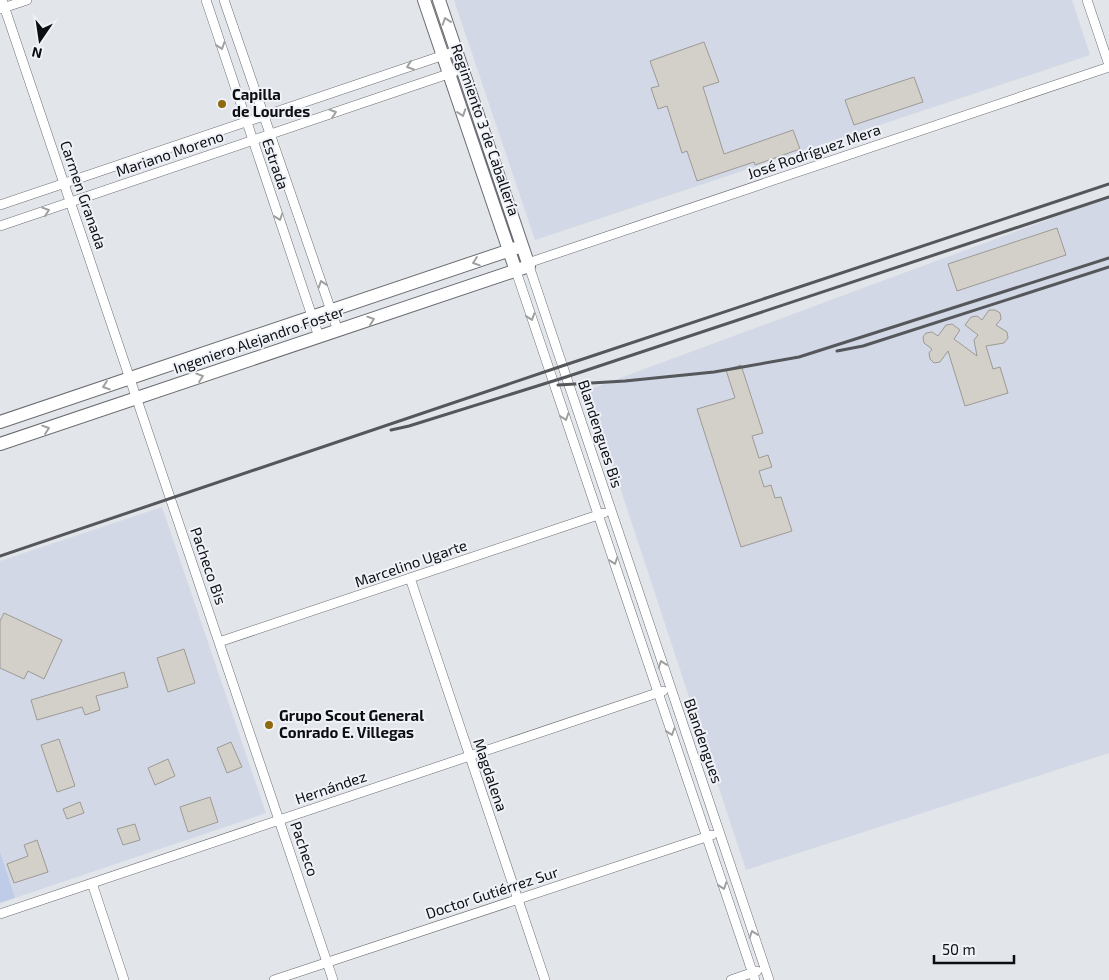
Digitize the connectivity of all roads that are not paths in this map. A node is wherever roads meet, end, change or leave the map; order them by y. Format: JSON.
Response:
{"nodes":[{"id":1,"x":27,"y":0,"type":"edge"},
{"id":2,"x":206,"y":0,"type":"edge"},
{"id":3,"x":224,"y":0,"type":"edge"},
{"id":4,"x":424,"y":0,"type":"edge"},
{"id":5,"x":439,"y":0,"type":"edge"},
{"id":6,"x":1088,"y":0,"type":"edge"},
{"id":7,"x":2,"y":6,"type":"edge"},
{"id":8,"x":456,"y":51,"type":"junction"},
{"id":9,"x":443,"y":55,"type":"junction"},
{"id":10,"x":1109,"y":66,"type":"edge"},
{"id":11,"x":462,"y":69,"type":"junction"},
{"id":12,"x":449,"y":74,"type":"junction"},
{"id":13,"x":264,"y":116,"type":"junction"},
{"id":14,"x":247,"y":122,"type":"junction"},
{"id":15,"x":270,"y":134,"type":"junction"},
{"id":16,"x":253,"y":140,"type":"junction"},
{"id":17,"x":64,"y":184,"type":"junction"},
{"id":18,"x":71,"y":202,"type":"junction"},
{"id":19,"x":0,"y":205,"type":"edge"},
{"id":20,"x":0,"y":226,"type":"edge"},
{"id":21,"x":522,"y":246,"type":"junction"},
{"id":22,"x":509,"y":250,"type":"junction"},
{"id":23,"x":528,"y":265,"type":"junction"},
{"id":24,"x":516,"y":271,"type":"junction"},
{"id":25,"x":331,"y":310,"type":"junction"},
{"id":26,"x":312,"y":317,"type":"junction"},
{"id":27,"x":338,"y":330,"type":"junction"},
{"id":28,"x":319,"y":337,"type":"junction"},
{"id":29,"x":130,"y":378,"type":"junction"},
{"id":30,"x":137,"y":398,"type":"junction"},
{"id":31,"x":0,"y":422,"type":"edge"},
{"id":32,"x":0,"y":444,"type":"edge"},
{"id":33,"x":611,"y":511,"type":"junction"},
{"id":34,"x":598,"y":515,"type":"junction"},
{"id":35,"x":410,"y":578,"type":"junction"},
{"id":36,"x":219,"y":642,"type":"junction"},
{"id":37,"x":671,"y":688,"type":"junction"},
{"id":38,"x":658,"y":693,"type":"junction"},
{"id":39,"x":469,"y":756,"type":"junction"},
{"id":40,"x":280,"y":820,"type":"junction"},
{"id":41,"x":719,"y":832,"type":"junction"},
{"id":42,"x":706,"y":836,"type":"junction"},
{"id":43,"x":92,"y":883,"type":"junction"},
{"id":44,"x":517,"y":899,"type":"junction"},
{"id":45,"x":0,"y":914,"type":"edge"},
{"id":46,"x":328,"y":962,"type":"junction"},
{"id":47,"x":765,"y":969,"type":"junction"},
{"id":48,"x":753,"y":976,"type":"edge"},
{"id":49,"x":124,"y":980,"type":"edge"},
{"id":50,"x":274,"y":980,"type":"edge"},
{"id":51,"x":334,"y":980,"type":"edge"},
{"id":52,"x":544,"y":980,"type":"edge"},
{"id":53,"x":731,"y":980,"type":"edge"},
{"id":54,"x":769,"y":980,"type":"edge"}],
"edges":[{"from":1,"to":7,"type":"street"},
{"from":2,"to":14,"type":"street","name":"Estrada","one_way":true},
{"from":3,"to":13,"type":"street","name":"Estrada"},
{"from":4,"to":9,"type":"street","name":"Regimiento 3 de Caballería"},
{"from":8,"to":5,"type":"street","name":"Regimiento 3 de Caballería","one_way":true},
{"from":6,"to":10,"type":"street"},
{"from":7,"to":17,"type":"street","name":"Carmen Granada"},
{"from":8,"to":9,"type":"street","name":"Mariano Moreno"},
{"from":8,"to":11,"type":"street","name":"Regimiento 3 de Caballería"},
{"from":9,"to":12,"type":"street","name":"Regimiento 3 de Caballería"},
{"from":9,"to":13,"type":"street","name":"Mariano Moreno","one_way":true},
{"from":10,"to":23,"type":"street","name":"José Rodríguez Mera"},
{"from":11,"to":12,"type":"street","name":"Mariano Moreno"},
{"from":11,"to":21,"type":"street","name":"Regimiento 3 de Caballería"},
{"from":15,"to":12,"type":"street","name":"Mariano Moreno","one_way":true},
{"from":12,"to":22,"type":"street","name":"Regimiento 3 de Caballería","one_way":true},
{"from":13,"to":14,"type":"street","name":"Mariano Moreno"},
{"from":13,"to":15,"type":"street","name":"Estrada"},
{"from":14,"to":16,"type":"street","name":"Estrada"},
{"from":14,"to":17,"type":"street","name":"Mariano Moreno"},
{"from":15,"to":16,"type":"street","name":"Mariano Moreno"},
{"from":25,"to":15,"type":"street","name":"Estrada","one_way":true},
{"from":16,"to":18,"type":"street","name":"Mariano Moreno"},
{"from":16,"to":26,"type":"street","name":"Estrada","one_way":true},
{"from":17,"to":18,"type":"street","name":"Carmen Granada"},
{"from":17,"to":19,"type":"street","name":"Mariano Moreno"},
{"from":20,"to":18,"type":"street","name":"Mariano Moreno","one_way":true},
{"from":18,"to":29,"type":"street","name":"Carmen Granada"},
{"from":21,"to":22,"type":"street","name":"Ingeniero Alejandro Foster"},
{"from":21,"to":23,"type":"street","name":"Regimiento 3 de Caballería"},
{"from":22,"to":24,"type":"street","name":"Regimiento 3 de Caballería"},
{"from":22,"to":25,"type":"street","name":"Ingeniero Alejandro Foster","one_way":true},
{"from":23,"to":24,"type":"street","name":"Ingeniero Alejandro Foster"},
{"from":23,"to":33,"type":"street","name":"Blandengues Bis"},
{"from":27,"to":24,"type":"street","name":"Ingeniero Alejandro Foster","one_way":true},
{"from":24,"to":34,"type":"street","name":"Blandengues Bis","one_way":true},
{"from":25,"to":26,"type":"street","name":"Ingeniero Alejandro Foster"},
{"from":25,"to":27,"type":"street","name":"Estrada"},
{"from":26,"to":28,"type":"street","name":"Estrada"},
{"from":26,"to":29,"type":"street","name":"Ingeniero Alejandro Foster"},
{"from":27,"to":28,"type":"street","name":"Ingeniero Alejandro Foster"},
{"from":30,"to":28,"type":"street","name":"Ingeniero Alejandro Foster","one_way":true},
{"from":29,"to":30,"type":"street","name":"Carmen Granada"},
{"from":29,"to":31,"type":"street","name":"Ingeniero Alejandro Foster","one_way":true},
{"from":32,"to":30,"type":"street","name":"Ingeniero Alejandro Foster","one_way":true},
{"from":30,"to":36,"type":"street","name":"Pacheco Bis"},
{"from":33,"to":34,"type":"street","name":"Marcelino Ugarte"},
{"from":37,"to":33,"type":"street","name":"Blandengues","one_way":true},
{"from":34,"to":35,"type":"street","name":"Marcelino Ugarte"},
{"from":34,"to":38,"type":"street","name":"Blandengues","one_way":true},
{"from":35,"to":36,"type":"street","name":"Marcelino Ugarte"},
{"from":35,"to":39,"type":"street","name":"Magdalena"},
{"from":36,"to":40,"type":"street","name":"Pacheco"},
{"from":37,"to":38,"type":"street","name":"Hernández"},
{"from":37,"to":41,"type":"street","name":"Blandengues"},
{"from":38,"to":39,"type":"street","name":"Hernández"},
{"from":38,"to":42,"type":"street","name":"Blandengues","one_way":true},
{"from":39,"to":40,"type":"street","name":"Hernández"},
{"from":39,"to":44,"type":"street","name":"Magdalena"},
{"from":40,"to":43,"type":"street","name":"Hernández"},
{"from":40,"to":46,"type":"street","name":"Pacheco"},
{"from":41,"to":42,"type":"street","name":"Doctor Gutiérrez Sur"},
{"from":47,"to":41,"type":"street","name":"Blandengues","one_way":true},
{"from":42,"to":44,"type":"street","name":"Doctor Gutiérrez Sur"},
{"from":42,"to":48,"type":"street","name":"Blandengues","one_way":true},
{"from":43,"to":45,"type":"street","name":"Hernández"},
{"from":43,"to":49,"type":"street"},
{"from":44,"to":46,"type":"street","name":"Doctor Gutiérrez Sur"},
{"from":44,"to":52,"type":"street","name":"Magdalena"},
{"from":46,"to":50,"type":"street","name":"Doctor Gutiérrez Sur"},
{"from":46,"to":51,"type":"street","name":"Pacheco"},
{"from":47,"to":48,"type":"street"},
{"from":47,"to":54,"type":"street","name":"Blandengues"},
{"from":48,"to":53,"type":"street"}]}
